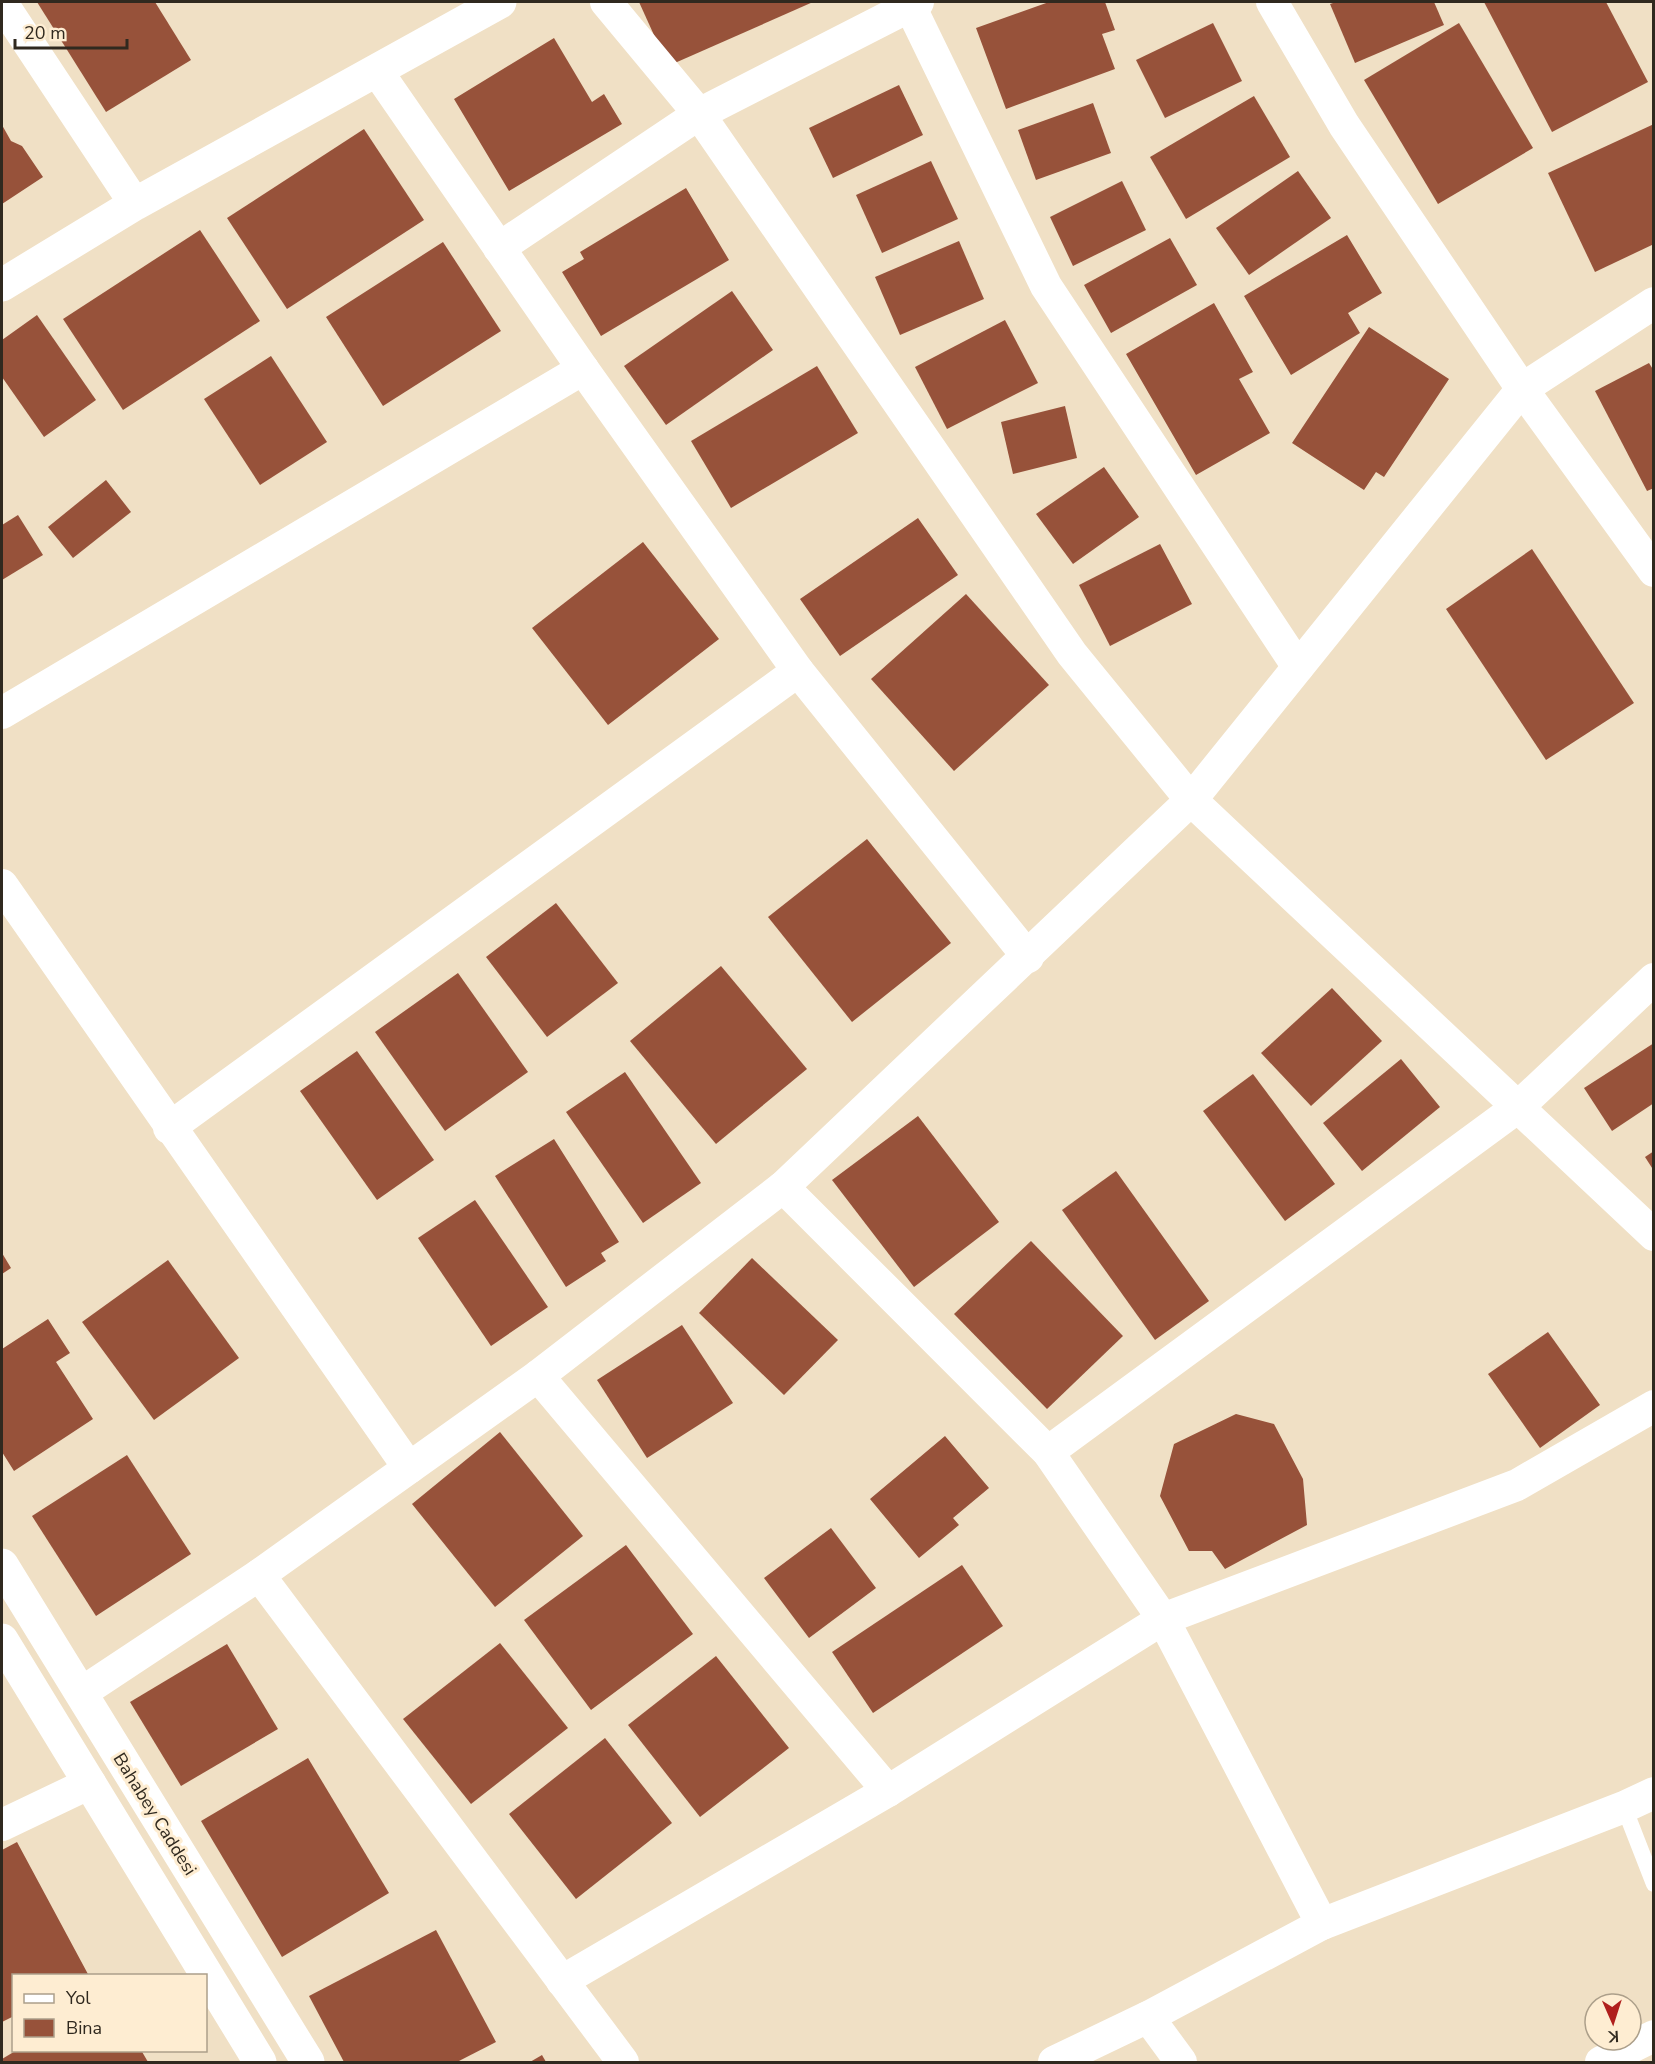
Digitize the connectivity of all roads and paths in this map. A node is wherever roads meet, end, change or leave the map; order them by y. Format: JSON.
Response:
{"nodes":[{"id":1,"x":500,"y":2,"type":"edge"},
{"id":2,"x":606,"y":2,"type":"edge"},
{"id":3,"x":1272,"y":2,"type":"edge"},
{"id":4,"x":2,"y":3,"type":"edge"},
{"id":5,"x":914,"y":4,"type":"edge"},
{"id":6,"x":377,"y":71,"type":"junction"},
{"id":7,"x":699,"y":114,"type":"junction"},
{"id":8,"x":135,"y":204,"type":"junction"},
{"id":9,"x":499,"y":248,"type":"junction"},
{"id":10,"x":2,"y":285,"type":"edge"},
{"id":11,"x":1653,"y":303,"type":"edge"},
{"id":12,"x":583,"y":369,"type":"junction"},
{"id":13,"x":1522,"y":389,"type":"junction"},
{"id":14,"x":1653,"y":571,"type":"edge"},
{"id":15,"x":1298,"y":667,"type":"junction"},
{"id":16,"x":798,"y":671,"type":"junction"},
{"id":17,"x":2,"y":713,"type":"edge"},
{"id":18,"x":1191,"y":800,"type":"junction"},
{"id":19,"x":2,"y":885,"type":"edge"},
{"id":20,"x":1028,"y":957,"type":"junction"},
{"id":21,"x":1653,"y":979,"type":"edge"},
{"id":22,"x":1518,"y":1107,"type":"junction"},
{"id":23,"x":169,"y":1128,"type":"junction"},
{"id":24,"x":783,"y":1187,"type":"junction"},
{"id":25,"x":1653,"y":1235,"type":"edge"},
{"id":26,"x":538,"y":1376,"type":"junction"},
{"id":27,"x":1653,"y":1406,"type":"edge"},
{"id":28,"x":1048,"y":1452,"type":"junction"},
{"id":29,"x":409,"y":1468,"type":"junction"},
{"id":30,"x":2,"y":1565,"type":"edge"},
{"id":31,"x":259,"y":1575,"type":"junction"},
{"id":32,"x":1163,"y":1619,"type":"junction"},
{"id":33,"x":2,"y":1640,"type":"edge"},
{"id":34,"x":81,"y":1693,"type":"junction"},
{"id":35,"x":90,"y":1782,"type":"junction"},
{"id":36,"x":888,"y":1791,"type":"junction"},
{"id":37,"x":1653,"y":1793,"type":"edge"},
{"id":38,"x":1624,"y":1807,"type":"junction"},
{"id":39,"x":2,"y":1825,"type":"edge"},
{"id":40,"x":1653,"y":1884,"type":"edge"},
{"id":41,"x":1322,"y":1924,"type":"junction"},
{"id":42,"x":207,"y":1974,"type":"edge"},
{"id":43,"x":207,"y":1975,"type":"edge"},
{"id":44,"x":562,"y":1981,"type":"junction"},
{"id":45,"x":1148,"y":2018,"type":"junction"},
{"id":46,"x":1653,"y":2036,"type":"edge"},
{"id":47,"x":260,"y":2062,"type":"edge"},
{"id":48,"x":308,"y":2062,"type":"edge"},
{"id":49,"x":623,"y":2062,"type":"edge"},
{"id":50,"x":1054,"y":2062,"type":"edge"},
{"id":51,"x":1181,"y":2062,"type":"edge"},
{"id":52,"x":1600,"y":2062,"type":"edge"}],
"edges":[{"from":1,"to":6,"type":"street"},
{"from":2,"to":7,"type":"street"},
{"from":3,"to":13,"type":"street"},
{"from":4,"to":8,"type":"street"},
{"from":5,"to":7,"type":"street"},
{"from":5,"to":15,"type":"street"},
{"from":6,"to":8,"type":"street"},
{"from":6,"to":9,"type":"street"},
{"from":7,"to":9,"type":"street"},
{"from":7,"to":18,"type":"street"},
{"from":8,"to":10,"type":"street"},
{"from":9,"to":12,"type":"street"},
{"from":11,"to":13,"type":"street"},
{"from":12,"to":16,"type":"street"},
{"from":12,"to":17,"type":"street"},
{"from":13,"to":14,"type":"street"},
{"from":13,"to":15,"type":"street"},
{"from":15,"to":18,"type":"street"},
{"from":16,"to":20,"type":"street"},
{"from":16,"to":23,"type":"street"},
{"from":18,"to":20,"type":"street"},
{"from":18,"to":22,"type":"street"},
{"from":19,"to":23,"type":"street"},
{"from":20,"to":24,"type":"street"},
{"from":21,"to":22,"type":"street"},
{"from":22,"to":25,"type":"street"},
{"from":22,"to":28,"type":"street"},
{"from":23,"to":29,"type":"street"},
{"from":24,"to":26,"type":"street"},
{"from":24,"to":28,"type":"street"},
{"from":26,"to":29,"type":"street"},
{"from":26,"to":36,"type":"street"},
{"from":27,"to":32,"type":"street"},
{"from":28,"to":32,"type":"street"},
{"from":29,"to":31,"type":"street"},
{"from":30,"to":34,"type":"street","name":"Bahabey Caddesi"},
{"from":31,"to":34,"type":"street"},
{"from":31,"to":44,"type":"street"},
{"from":32,"to":36,"type":"street"},
{"from":32,"to":41,"type":"street"},
{"from":33,"to":35,"type":"street"},
{"from":34,"to":48,"type":"street","name":"Bahabey Caddesi"},
{"from":35,"to":39,"type":"street"},
{"from":35,"to":42,"type":"street"},
{"from":36,"to":44,"type":"street"},
{"from":37,"to":38,"type":"street"},
{"from":38,"to":40,"type":"lane"},
{"from":38,"to":41,"type":"street"},
{"from":41,"to":45,"type":"street"},
{"from":43,"to":47,"type":"street"},
{"from":44,"to":49,"type":"street"},
{"from":45,"to":50,"type":"street"},
{"from":45,"to":51,"type":"street"},
{"from":46,"to":52,"type":"street"}]}
